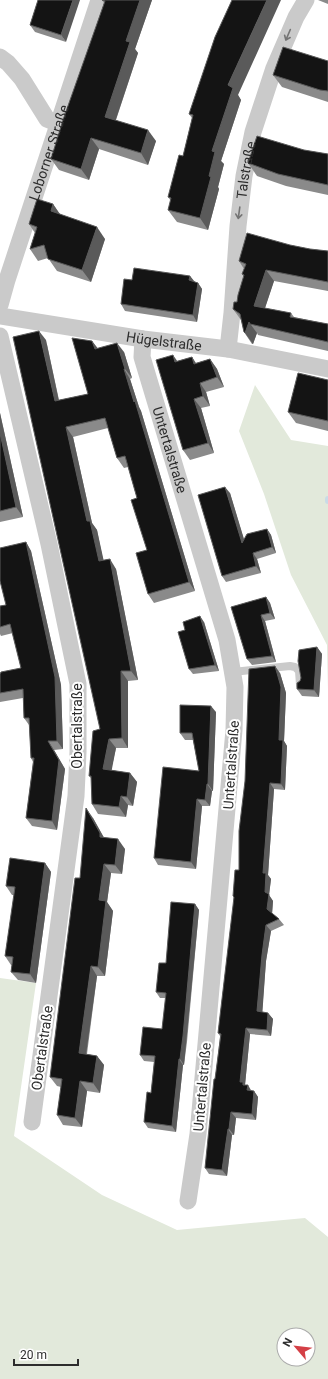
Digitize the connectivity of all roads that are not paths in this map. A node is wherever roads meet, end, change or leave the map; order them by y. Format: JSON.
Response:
{"nodes":[{"id":1,"x":99,"y":0,"type":"edge"},
{"id":2,"x":306,"y":0,"type":"edge"},
{"id":3,"x":0,"y":57,"type":"edge"},
{"id":4,"x":57,"y":123,"type":"junction"},
{"id":5,"x":0,"y":305,"type":"edge"},
{"id":6,"x":0,"y":316,"type":"edge"},
{"id":7,"x":0,"y":336,"type":"edge"},
{"id":8,"x":143,"y":339,"type":"junction"},
{"id":9,"x":228,"y":349,"type":"junction"},
{"id":10,"x":328,"y":369,"type":"edge"},
{"id":11,"x":233,"y":672,"type":"junction"},
{"id":12,"x":300,"y":685,"type":"edge"},
{"id":13,"x":32,"y":1122,"type":"dead end"},
{"id":14,"x":188,"y":1201,"type":"dead end"}],
"edges":[{"from":1,"to":4,"type":"street","name":"Loborner Straße"},
{"from":2,"to":9,"type":"street","name":"Talstraße","one_way":true},
{"from":3,"to":4,"type":"street"},
{"from":4,"to":5,"type":"street","name":"Loborner Straße"},
{"from":6,"to":8,"type":"street","name":"Hügelstraße"},
{"from":7,"to":13,"type":"street","name":"Obertalstraße"},
{"from":8,"to":9,"type":"street","name":"Hügelstraße"},
{"from":8,"to":11,"type":"street","name":"Untertalstraße"},
{"from":9,"to":10,"type":"street","name":"Hügelstraße"},
{"from":11,"to":12,"type":"lane"},
{"from":11,"to":14,"type":"street","name":"Untertalstraße"}]}
